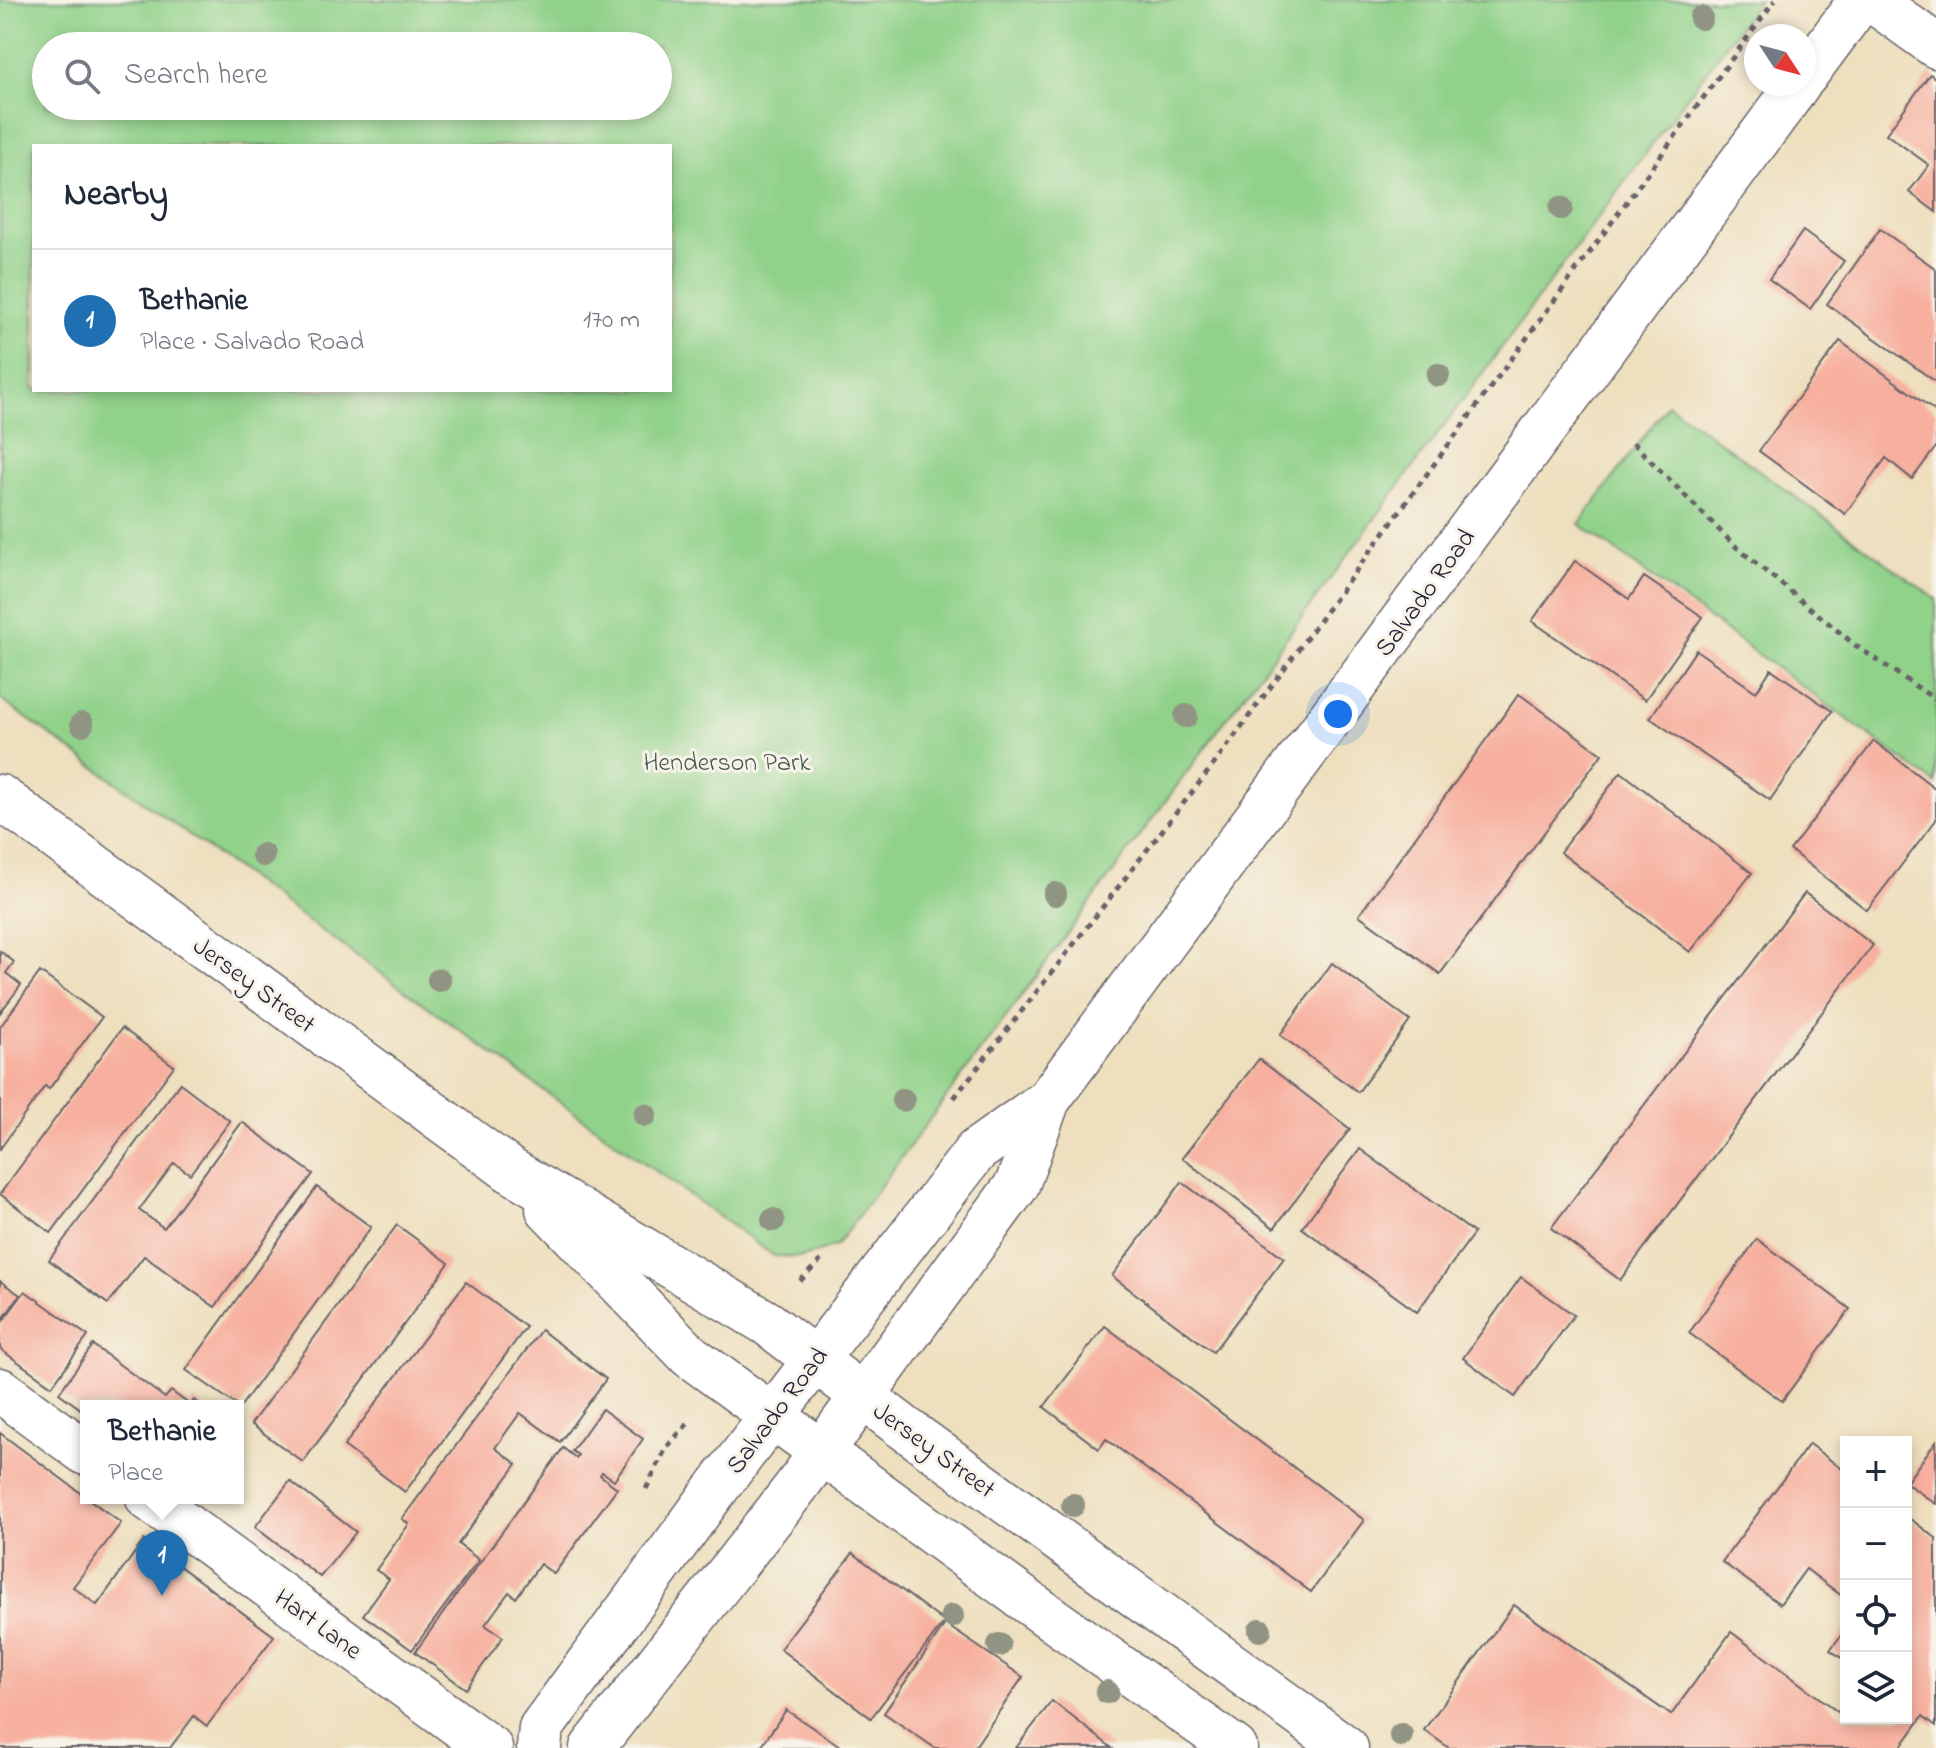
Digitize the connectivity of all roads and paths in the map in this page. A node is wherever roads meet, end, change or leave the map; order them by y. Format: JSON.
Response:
{"nodes":[{"id":1,"x":1775,"y":0,"type":"edge"},
{"id":2,"x":1861,"y":0,"type":"edge"},
{"id":3,"x":1872,"y":0,"type":"edge"},
{"id":4,"x":1936,"y":46,"type":"edge"},
{"id":5,"x":1816,"y":61,"type":"edge"},
{"id":6,"x":1790,"y":96,"type":"edge"},
{"id":7,"x":1633,"y":443,"type":"dead end"},
{"id":8,"x":1936,"y":700,"type":"edge"},
{"id":9,"x":0,"y":797,"type":"edge"},
{"id":10,"x":1048,"y":1100,"type":"junction"},
{"id":11,"x":944,"y":1110,"type":"dead end"},
{"id":12,"x":510,"y":1170,"type":"junction"},
{"id":13,"x":828,"y":1254,"type":"dead end"},
{"id":14,"x":806,"y":1272,"type":"dead end"},
{"id":15,"x":814,"y":1361,"type":"junction"},
{"id":16,"x":0,"y":1390,"type":"edge"},
{"id":17,"x":864,"y":1396,"type":"junction"},
{"id":18,"x":773,"y":1416,"type":"junction"},
{"id":19,"x":80,"y":1449,"type":"edge"},
{"id":20,"x":822,"y":1451,"type":"junction"},
{"id":21,"x":156,"y":1504,"type":"edge"},
{"id":22,"x":490,"y":1748,"type":"edge"},
{"id":23,"x":539,"y":1748,"type":"edge"},
{"id":24,"x":592,"y":1748,"type":"edge"},
{"id":25,"x":1235,"y":1748,"type":"edge"},
{"id":26,"x":1346,"y":1748,"type":"edge"}],
"edges":[{"from":1,"to":11,"type":"path"},
{"from":2,"to":5,"type":"street"},
{"from":3,"to":4,"type":"street"},
{"from":6,"to":10,"type":"street","name":"Salvado Road"},
{"from":7,"to":8,"type":"path"},
{"from":9,"to":12,"type":"street","name":"Jersey Street"},
{"from":10,"to":15,"type":"street","name":"Salvado Road"},
{"from":10,"to":17,"type":"street","name":"Salvado Road"},
{"from":12,"to":15,"type":"street","name":"Jersey Street"},
{"from":12,"to":18,"type":"street","name":"Jersey Street"},
{"from":13,"to":14,"type":"path"},
{"from":15,"to":17,"type":"street","name":"Jersey Street"},
{"from":15,"to":18,"type":"street","name":"Salvado Road"},
{"from":16,"to":19,"type":"street"},
{"from":17,"to":20,"type":"street","name":"Salvado Road"},
{"from":17,"to":26,"type":"street","name":"Jersey Street"},
{"from":18,"to":20,"type":"street","name":"Jersey Street"},
{"from":18,"to":23,"type":"street","name":"Salvado Road"},
{"from":20,"to":24,"type":"street","name":"Salvado Road"},
{"from":20,"to":25,"type":"street","name":"Jersey Street"},
{"from":21,"to":22,"type":"street","name":"Hart Lane"}]}
